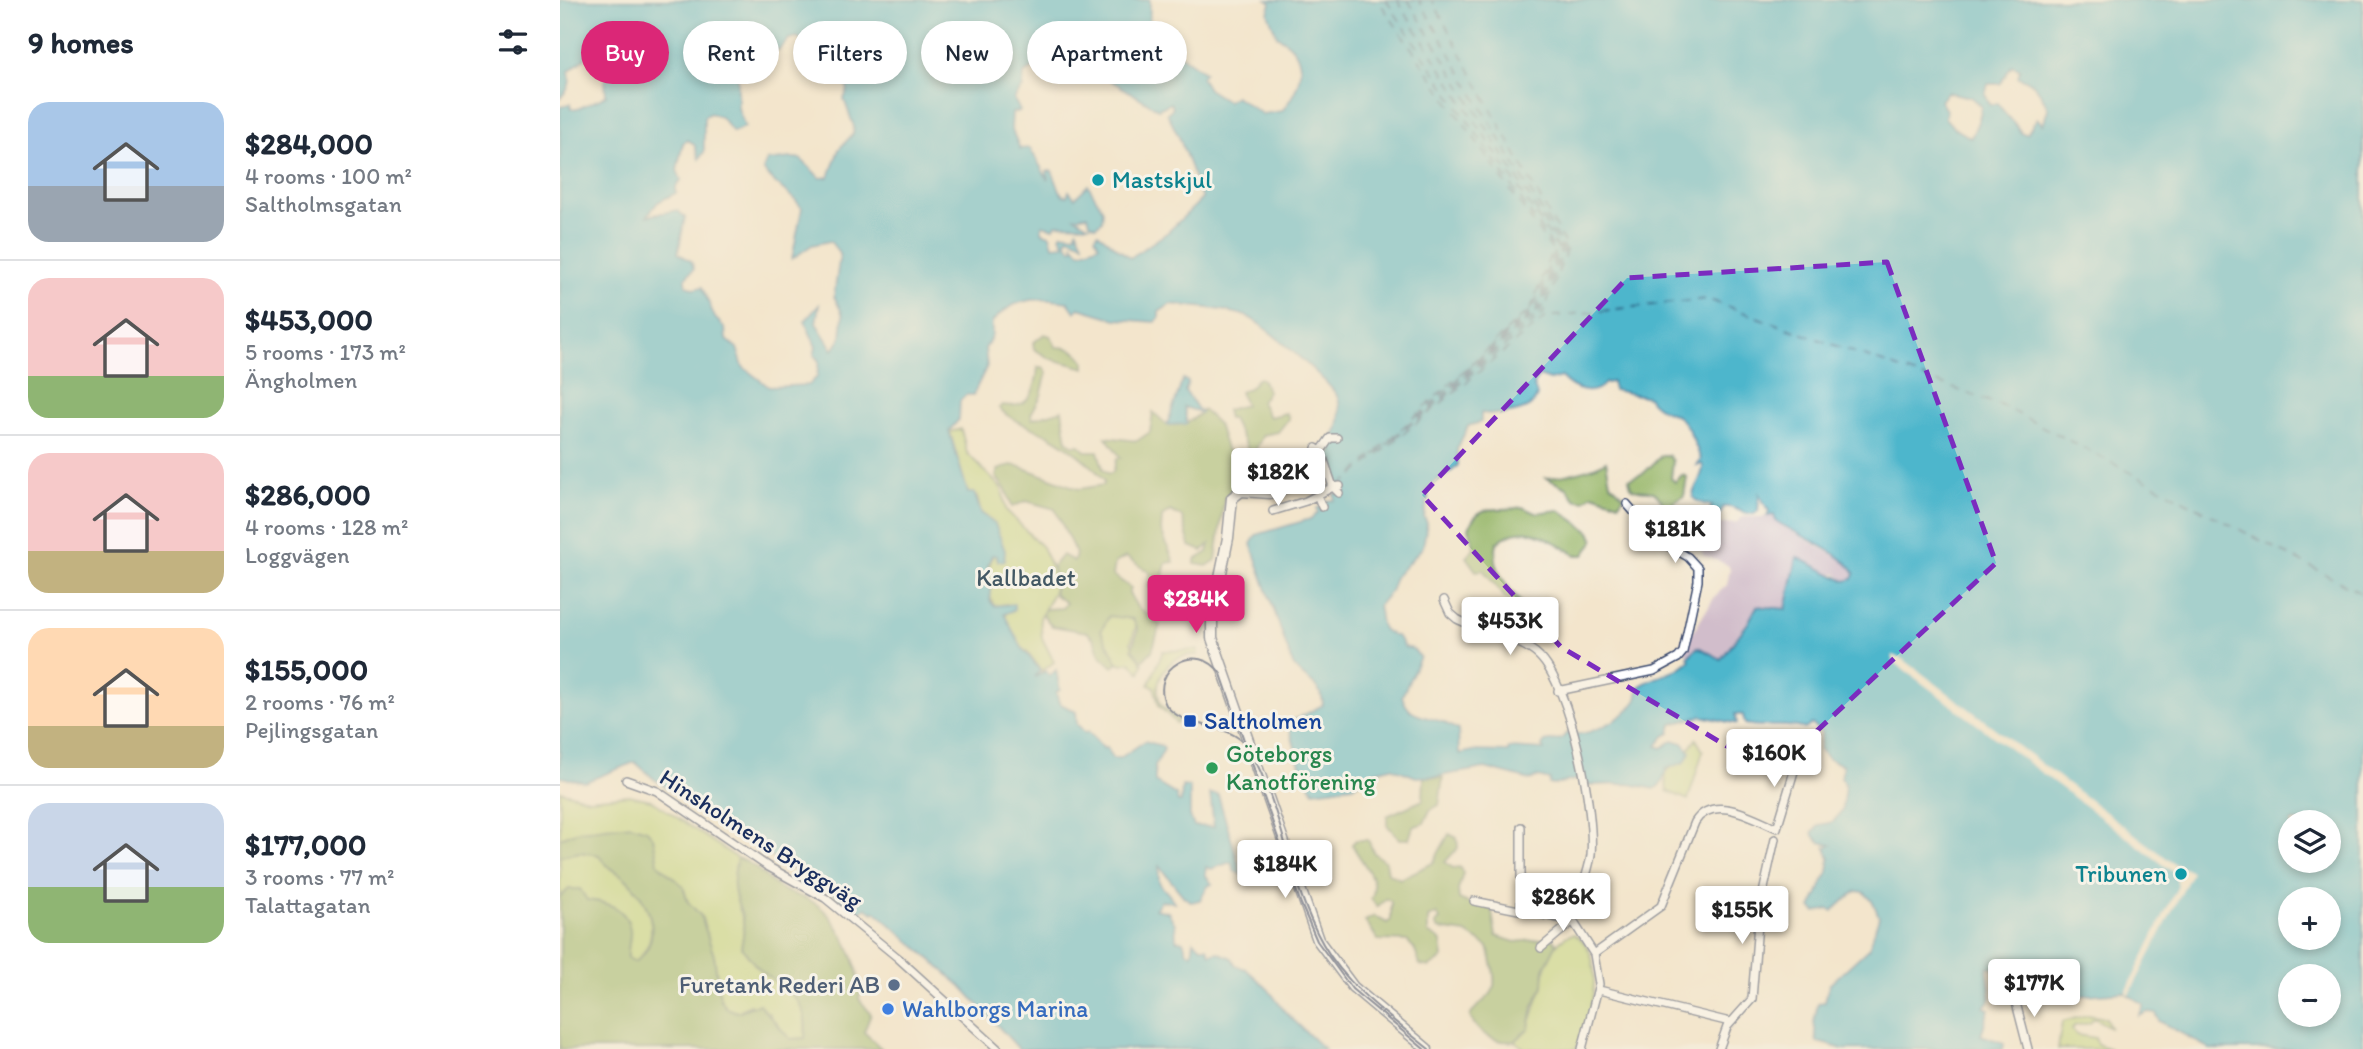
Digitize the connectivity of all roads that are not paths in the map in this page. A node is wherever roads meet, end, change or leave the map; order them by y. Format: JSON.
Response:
{"nodes":[{"id":1,"x":1337,"y":438,"type":"dead end"},
{"id":2,"x":1332,"y":448,"type":"dead end"},
{"id":3,"x":1318,"y":449,"type":"junction"},
{"id":4,"x":1298,"y":483,"type":"dead end"},
{"id":5,"x":1335,"y":489,"type":"junction"},
{"id":6,"x":1317,"y":495,"type":"junction"},
{"id":7,"x":1331,"y":500,"type":"dead end"},
{"id":8,"x":1627,"y":504,"type":"dead end"},
{"id":9,"x":1322,"y":507,"type":"dead end"},
{"id":10,"x":1273,"y":511,"type":"dead end"},
{"id":11,"x":1444,"y":600,"type":"dead end"},
{"id":12,"x":1558,"y":691,"type":"junction"},
{"id":13,"x":1798,"y":758,"type":"dead end"},
{"id":14,"x":626,"y":779,"type":"dead end"},
{"id":15,"x":1521,"y":827,"type":"dead end"},
{"id":16,"x":1774,"y":839,"type":"dead end"},
{"id":17,"x":1474,"y":901,"type":"dead end"},
{"id":18,"x":1521,"y":909,"type":"junction"},
{"id":19,"x":1573,"y":922,"type":"junction"},
{"id":20,"x":1541,"y":948,"type":"dead end"},
{"id":21,"x":1594,"y":954,"type":"junction"},
{"id":22,"x":1600,"y":990,"type":"junction"},
{"id":23,"x":2014,"y":995,"type":"dead end"},
{"id":24,"x":1730,"y":1022,"type":"junction"},
{"id":25,"x":998,"y":1049,"type":"edge"},
{"id":26,"x":1427,"y":1049,"type":"edge"},
{"id":27,"x":1582,"y":1049,"type":"edge"},
{"id":28,"x":1719,"y":1049,"type":"edge"},
{"id":29,"x":2028,"y":1049,"type":"edge"}],
"edges":[{"from":1,"to":3,"type":"street"},
{"from":2,"to":3,"type":"street"},
{"from":3,"to":5,"type":"street"},
{"from":4,"to":26,"type":"street"},
{"from":5,"to":6,"type":"street"},
{"from":5,"to":7,"type":"street"},
{"from":6,"to":9,"type":"street"},
{"from":6,"to":10,"type":"street"},
{"from":8,"to":12,"type":"street"},
{"from":11,"to":12,"type":"street"},
{"from":12,"to":19,"type":"street"},
{"from":13,"to":21,"type":"street"},
{"from":14,"to":25,"type":"street","name":"Hinsholmens Bryggväg"},
{"from":15,"to":18,"type":"street"},
{"from":16,"to":24,"type":"street"},
{"from":17,"to":18,"type":"street"},
{"from":18,"to":19,"type":"street"},
{"from":19,"to":20,"type":"street"},
{"from":19,"to":21,"type":"street"},
{"from":21,"to":22,"type":"street"},
{"from":22,"to":24,"type":"street"},
{"from":22,"to":27,"type":"street"},
{"from":23,"to":29,"type":"street"},
{"from":24,"to":28,"type":"street"}]}
